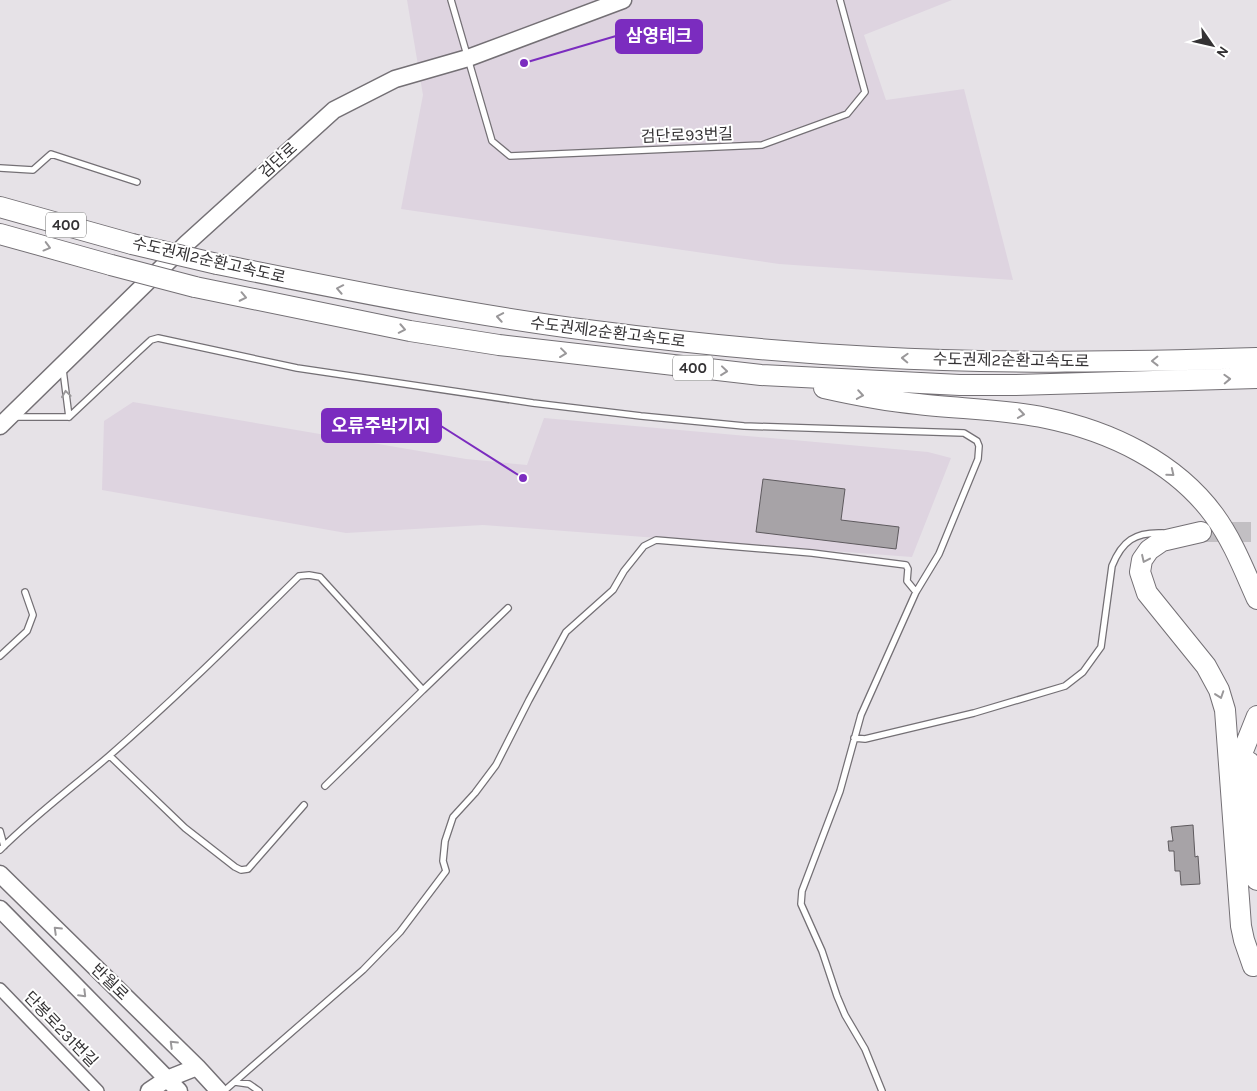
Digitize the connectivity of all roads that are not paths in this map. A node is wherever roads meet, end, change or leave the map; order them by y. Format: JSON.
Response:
{"nodes":[{"id":1,"x":452,"y":0,"type":"edge"},
{"id":2,"x":623,"y":0,"type":"edge"},
{"id":3,"x":840,"y":0,"type":"edge"},
{"id":4,"x":468,"y":58,"type":"junction"},
{"id":5,"x":0,"y":168,"type":"edge"},
{"id":6,"x":137,"y":182,"type":"dead end"},
{"id":7,"x":0,"y":207,"type":"edge"},
{"id":8,"x":0,"y":234,"type":"edge"},
{"id":9,"x":1257,"y":358,"type":"edge"},
{"id":10,"x":62,"y":366,"type":"junction"},
{"id":11,"x":761,"y":375,"type":"junction"},
{"id":12,"x":1257,"y":378,"type":"edge"},
{"id":13,"x":69,"y":417,"type":"junction"},
{"id":14,"x":5,"y":422,"type":"edge"},
{"id":15,"x":1191,"y":534,"type":"joint"},
{"id":16,"x":25,"y":592,"type":"dead end"},
{"id":17,"x":916,"y":592,"type":"junction"},
{"id":18,"x":1257,"y":599,"type":"edge"},
{"id":19,"x":508,"y":608,"type":"dead end"},
{"id":20,"x":0,"y":656,"type":"edge"},
{"id":21,"x":423,"y":690,"type":"junction"},
{"id":22,"x":1257,"y":716,"type":"edge"},
{"id":23,"x":1257,"y":734,"type":"edge"},
{"id":24,"x":854,"y":738,"type":"junction"},
{"id":25,"x":110,"y":756,"type":"junction"},
{"id":26,"x":325,"y":786,"type":"dead end"},
{"id":27,"x":304,"y":805,"type":"dead end"},
{"id":28,"x":0,"y":831,"type":"edge"},
{"id":29,"x":2,"y":848,"type":"edge"},
{"id":30,"x":0,"y":874,"type":"edge"},
{"id":31,"x":1257,"y":880,"type":"edge"},
{"id":32,"x":0,"y":909,"type":"edge"},
{"id":33,"x":1255,"y":970,"type":"edge"},
{"id":34,"x":0,"y":989,"type":"edge"},
{"id":35,"x":197,"y":1067,"type":"junction"},
{"id":36,"x":167,"y":1079,"type":"junction"},
{"id":37,"x":235,"y":1082,"type":"junction"},
{"id":38,"x":92,"y":1089,"type":"edge"},
{"id":39,"x":149,"y":1091,"type":"edge"},
{"id":40,"x":179,"y":1091,"type":"edge"},
{"id":41,"x":219,"y":1091,"type":"edge"},
{"id":42,"x":224,"y":1091,"type":"edge"},
{"id":43,"x":259,"y":1091,"type":"edge"},
{"id":44,"x":882,"y":1091,"type":"edge"}],
"edges":[{"from":1,"to":4,"type":"lane"},
{"from":2,"to":4,"type":"main road","name":"검단로"},
{"from":3,"to":4,"type":"lane","name":"검단로93번길"},
{"from":4,"to":10,"type":"main road","name":"검단로"},
{"from":5,"to":6,"type":"lane"},
{"from":9,"to":7,"type":"highway","name":"수도권제2순환고속도로","number":"400","one_way":true,"bridge":true},
{"from":8,"to":11,"type":"highway","name":"수도권제2순환고속도로","number":"400","one_way":true,"bridge":true},
{"from":13,"to":10,"type":"lane","one_way":true},
{"from":10,"to":14,"type":"main road","name":"검단로"},
{"from":11,"to":12,"type":"highway","name":"수도권제2순환고속도로","number":"400","one_way":true},
{"from":11,"to":18,"type":"highway","one_way":true},
{"from":13,"to":14,"type":"lane"},
{"from":13,"to":17,"type":"lane"},
{"from":15,"to":24,"type":"lane"},
{"from":15,"to":33,"type":"highway","one_way":true},
{"from":16,"to":20,"type":"lane"},
{"from":17,"to":24,"type":"lane"},
{"from":17,"to":37,"type":"lane"},
{"from":19,"to":21,"type":"lane"},
{"from":21,"to":25,"type":"lane"},
{"from":21,"to":26,"type":"lane"},
{"from":22,"to":33,"type":"highway"},
{"from":23,"to":31,"type":"highway"},
{"from":24,"to":44,"type":"lane"},
{"from":25,"to":27,"type":"lane"},
{"from":25,"to":29,"type":"lane"},
{"from":28,"to":29,"type":"lane"},
{"from":35,"to":30,"type":"main road","name":"반월로","one_way":true},
{"from":32,"to":36,"type":"main road","name":"반월로","one_way":true},
{"from":34,"to":38,"type":"street","name":"단봉로231번길"},
{"from":35,"to":36,"type":"main road"},
{"from":35,"to":41,"type":"main road","name":"반월로"},
{"from":36,"to":39,"type":"main road"},
{"from":36,"to":40,"type":"main road","name":"반월로"},
{"from":37,"to":42,"type":"lane"},
{"from":37,"to":43,"type":"lane"}]}
